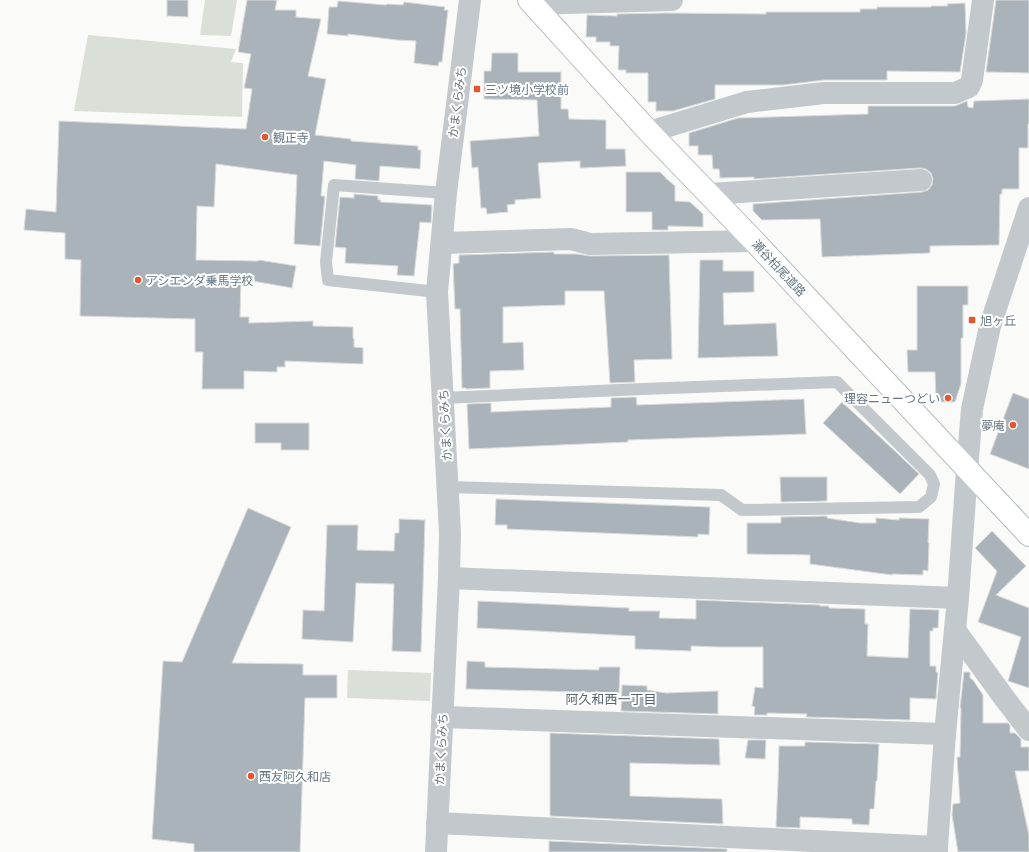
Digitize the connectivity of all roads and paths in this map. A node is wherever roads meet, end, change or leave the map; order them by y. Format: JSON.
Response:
{"nodes":[{"id":1,"x":470,"y":0,"type":"edge"},
{"id":2,"x":672,"y":0,"type":"edge"},
{"id":3,"x":983,"y":0,"type":"edge"},
{"id":4,"x":531,"y":2,"type":"edge"},
{"id":5,"x":649,"y":132,"type":"junction"},
{"id":6,"x":920,"y":180,"type":"dead end"},
{"id":7,"x":446,"y":193,"type":"junction"},
{"id":8,"x":710,"y":194,"type":"junction"},
{"id":9,"x":1029,"y":208,"type":"edge"},
{"id":10,"x":754,"y":241,"type":"junction"},
{"id":11,"x":442,"y":243,"type":"junction"},
{"id":12,"x":437,"y":292,"type":"junction"},
{"id":13,"x":444,"y":398,"type":"junction"},
{"id":14,"x":968,"y":470,"type":"junction"},
{"id":15,"x":448,"y":487,"type":"junction"},
{"id":16,"x":1029,"y":535,"type":"edge"},
{"id":17,"x":449,"y":578,"type":"junction"},
{"id":18,"x":958,"y":598,"type":"junction"},
{"id":19,"x":955,"y":630,"type":"junction"},
{"id":20,"x":442,"y":717,"type":"junction"},
{"id":21,"x":1029,"y":730,"type":"edge"},
{"id":22,"x":945,"y":734,"type":"junction"},
{"id":23,"x":437,"y":823,"type":"junction"},
{"id":24,"x":937,"y":849,"type":"edge"},
{"id":25,"x":436,"y":852,"type":"edge"}],
"edges":[{"from":1,"to":7,"type":"street","name":"かまくらみち"},
{"from":2,"to":4,"type":"street"},
{"from":3,"to":5,"type":"street"},
{"from":4,"to":5,"type":"main road","name":"瀬谷柏尾道路"},
{"from":5,"to":8,"type":"main road","name":"瀬谷柏尾道路"},
{"from":6,"to":8,"type":"street"},
{"from":7,"to":11,"type":"street","name":"かまくらみち"},
{"from":7,"to":12,"type":"lane"},
{"from":8,"to":10,"type":"main road","name":"瀬谷柏尾道路"},
{"from":9,"to":14,"type":"street"},
{"from":10,"to":11,"type":"street"},
{"from":10,"to":14,"type":"main road","name":"瀬谷柏尾道路"},
{"from":11,"to":12,"type":"street","name":"かまくらみち"},
{"from":12,"to":13,"type":"street","name":"かまくらみち"},
{"from":13,"to":15,"type":"street","name":"かまくらみち"},
{"from":13,"to":15,"type":"lane"},
{"from":14,"to":16,"type":"main road","name":"瀬谷柏尾道路"},
{"from":14,"to":18,"type":"street"},
{"from":15,"to":17,"type":"street","name":"かまくらみち"},
{"from":17,"to":18,"type":"street"},
{"from":17,"to":20,"type":"street","name":"かまくらみち"},
{"from":18,"to":19,"type":"street"},
{"from":19,"to":21,"type":"street"},
{"from":19,"to":22,"type":"street"},
{"from":20,"to":22,"type":"street"},
{"from":20,"to":23,"type":"street","name":"かまくらみち"},
{"from":22,"to":24,"type":"street"},
{"from":23,"to":24,"type":"street"},
{"from":23,"to":25,"type":"street","name":"かまくらみち"}]}
